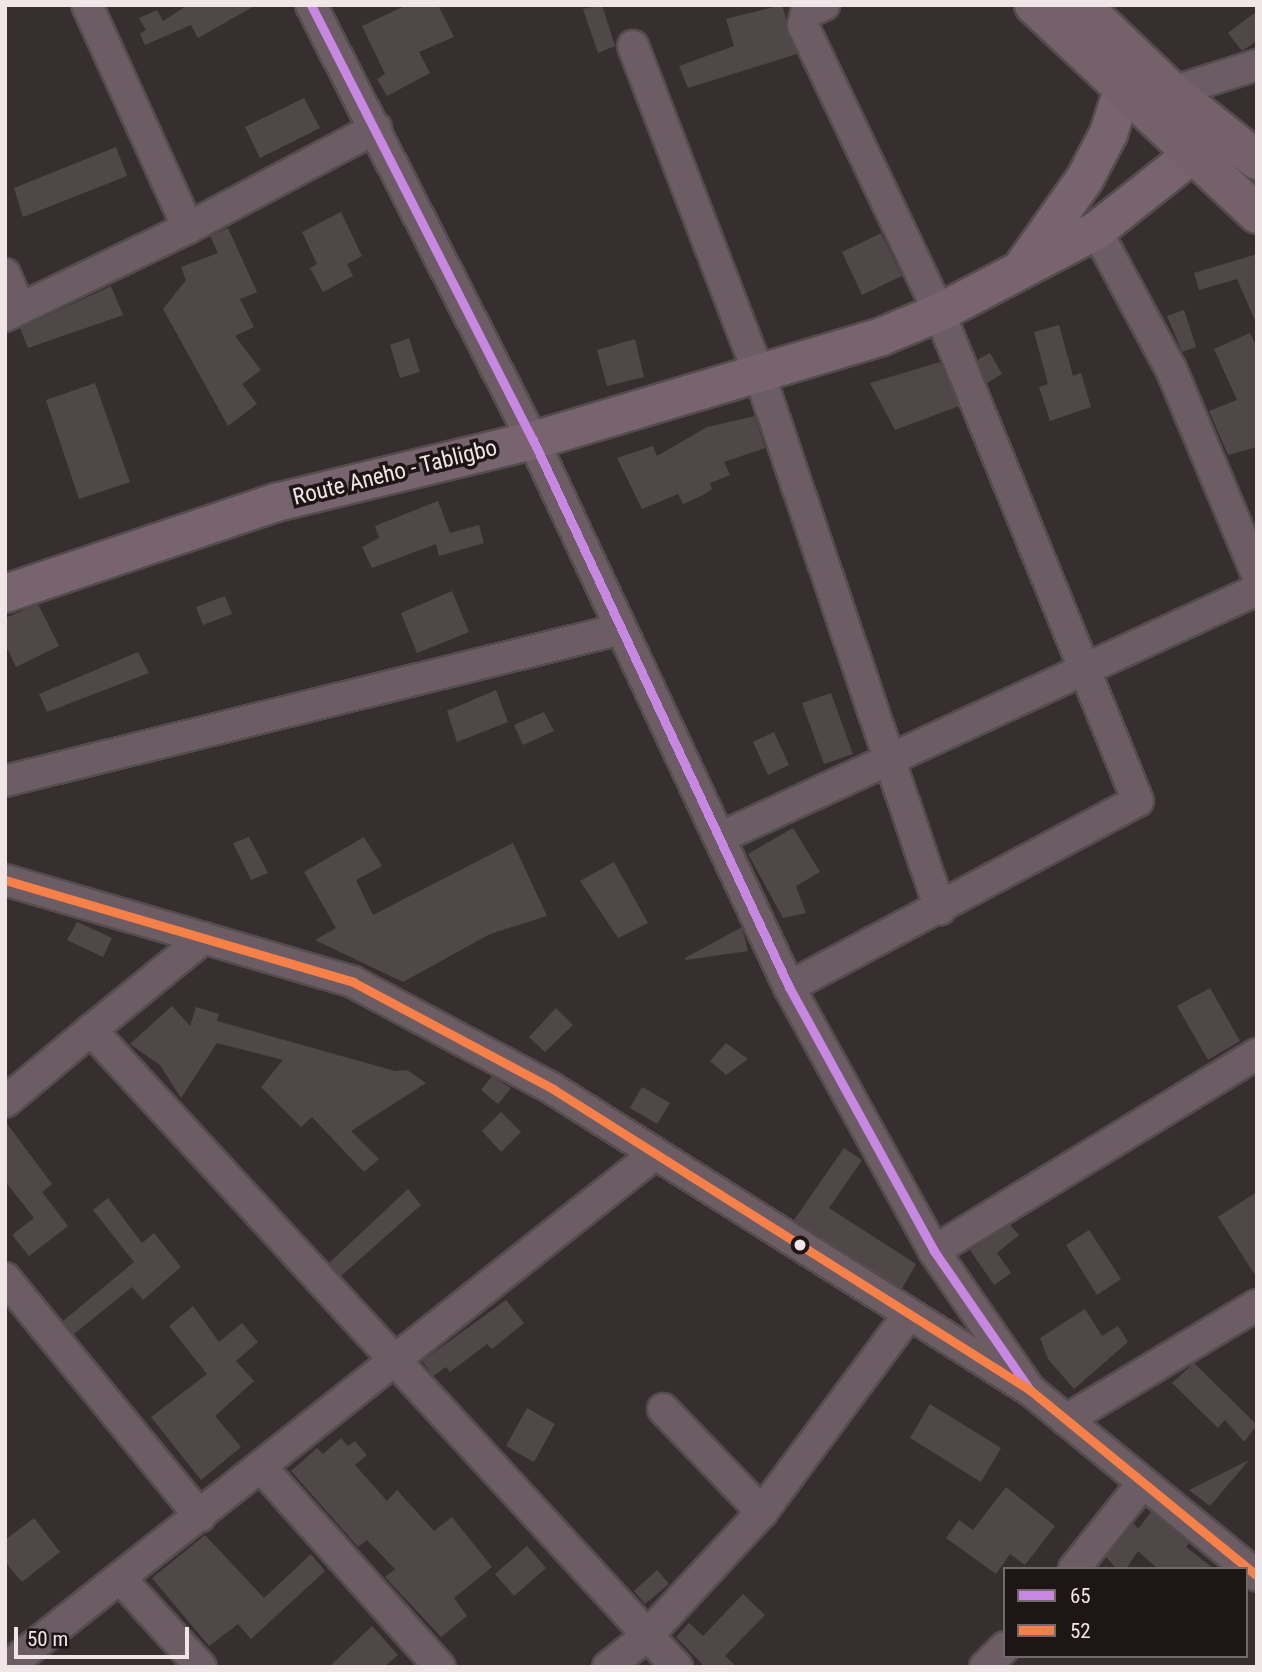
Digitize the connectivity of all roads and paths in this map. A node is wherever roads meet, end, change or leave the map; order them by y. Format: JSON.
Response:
{"nodes":[{"id":1,"x":87,"y":5,"type":"edge"},
{"id":2,"x":311,"y":5,"type":"edge"},
{"id":3,"x":824,"y":5,"type":"edge"},
{"id":4,"x":1034,"y":5,"type":"edge"},
{"id":5,"x":1081,"y":5,"type":"edge"},
{"id":6,"x":632,"y":46,"type":"dead end"},
{"id":7,"x":1257,"y":65,"type":"edge"},
{"id":8,"x":1127,"y":74,"type":"junction"},
{"id":9,"x":1172,"y":92,"type":"junction"},
{"id":10,"x":376,"y":128,"type":"junction"},
{"id":11,"x":1221,"y":131,"type":"junction"},
{"id":12,"x":1193,"y":156,"type":"junction"},
{"id":13,"x":1257,"y":160,"type":"edge"},
{"id":14,"x":1257,"y":214,"type":"edge"},
{"id":15,"x":188,"y":228,"type":"junction"},
{"id":16,"x":1096,"y":230,"type":"junction"},
{"id":17,"x":1020,"y":268,"type":"junction"},
{"id":18,"x":5,"y":274,"type":"edge"},
{"id":19,"x":13,"y":312,"type":"edge"},
{"id":20,"x":939,"y":312,"type":"junction"},
{"id":21,"x":760,"y":376,"type":"junction"},
{"id":22,"x":533,"y":440,"type":"junction"},
{"id":23,"x":1257,"y":575,"type":"edge"},
{"id":24,"x":1257,"y":590,"type":"edge"},
{"id":25,"x":5,"y":593,"type":"edge"},
{"id":26,"x":621,"y":629,"type":"junction"},
{"id":27,"x":1088,"y":668,"type":"junction"},
{"id":28,"x":888,"y":760,"type":"junction"},
{"id":29,"x":5,"y":781,"type":"edge"},
{"id":30,"x":719,"y":838,"type":"junction"},
{"id":31,"x":5,"y":880,"type":"edge"},
{"id":32,"x":940,"y":909,"type":"junction"},
{"id":33,"x":204,"y":938,"type":"junction"},
{"id":34,"x":789,"y":987,"type":"junction"},
{"id":35,"x":91,"y":1030,"type":"junction"},
{"id":36,"x":1257,"y":1054,"type":"edge"},
{"id":37,"x":5,"y":1102,"type":"edge"},
{"id":38,"x":655,"y":1154,"type":"junction"},
{"id":39,"x":934,"y":1251,"type":"junction"},
{"id":40,"x":5,"y":1278,"type":"edge"},
{"id":41,"x":1257,"y":1305,"type":"edge"},
{"id":42,"x":909,"y":1314,"type":"junction"},
{"id":43,"x":396,"y":1361,"type":"junction"},
{"id":44,"x":1030,"y":1390,"type":"junction"},
{"id":45,"x":663,"y":1409,"type":"dead end"},
{"id":46,"x":1066,"y":1420,"type":"junction"},
{"id":47,"x":261,"y":1467,"type":"junction"},
{"id":48,"x":1143,"y":1483,"type":"junction"},
{"id":49,"x":762,"y":1512,"type":"junction"},
{"id":50,"x":200,"y":1516,"type":"junction"},
{"id":51,"x":1076,"y":1567,"type":"edge"},
{"id":52,"x":1246,"y":1567,"type":"edge"},
{"id":53,"x":121,"y":1578,"type":"junction"},
{"id":54,"x":648,"y":1636,"type":"junction"},
{"id":55,"x":1003,"y":1649,"type":"edge"},
{"id":56,"x":7,"y":1667,"type":"edge"},
{"id":57,"x":201,"y":1667,"type":"edge"},
{"id":58,"x":440,"y":1667,"type":"edge"},
{"id":59,"x":608,"y":1667,"type":"edge"},
{"id":60,"x":677,"y":1667,"type":"edge"},
{"id":61,"x":985,"y":1667,"type":"edge"}],
"edges":[{"from":1,"to":15,"type":"street"},
{"from":2,"to":10,"type":"street"},
{"from":3,"to":20,"type":"street"},
{"from":4,"to":8,"type":"highway"},
{"from":5,"to":8,"type":"highway"},
{"from":6,"to":21,"type":"street"},
{"from":7,"to":9,"type":"street"},
{"from":8,"to":9,"type":"highway"},
{"from":8,"to":12,"type":"highway"},
{"from":8,"to":17,"type":"main road"},
{"from":9,"to":11,"type":"highway"},
{"from":10,"to":15,"type":"street"},
{"from":10,"to":22,"type":"street"},
{"from":11,"to":12,"type":"main road","name":"Route Aneho - Tabligbo"},
{"from":11,"to":13,"type":"highway"},
{"from":12,"to":14,"type":"highway"},
{"from":12,"to":16,"type":"main road","name":"Route Aneho - Tabligbo"},
{"from":15,"to":19,"type":"street"},
{"from":16,"to":17,"type":"main road","name":"Route Aneho - Tabligbo"},
{"from":16,"to":23,"type":"street"},
{"from":17,"to":20,"type":"main road","name":"Route Aneho - Tabligbo"},
{"from":18,"to":19,"type":"street"},
{"from":20,"to":21,"type":"main road","name":"Route Aneho - Tabligbo"},
{"from":20,"to":27,"type":"street"},
{"from":21,"to":22,"type":"main road","name":"Route Aneho - Tabligbo"},
{"from":21,"to":28,"type":"street"},
{"from":22,"to":25,"type":"main road","name":"Route Aneho - Tabligbo"},
{"from":22,"to":26,"type":"street"},
{"from":24,"to":27,"type":"street"},
{"from":26,"to":29,"type":"street"},
{"from":26,"to":30,"type":"street"},
{"from":27,"to":28,"type":"street"},
{"from":27,"to":32,"type":"street"},
{"from":28,"to":30,"type":"street"},
{"from":28,"to":32,"type":"street"},
{"from":30,"to":34,"type":"street"},
{"from":31,"to":33,"type":"street"},
{"from":32,"to":34,"type":"street"},
{"from":33,"to":35,"type":"street"},
{"from":33,"to":38,"type":"street"},
{"from":34,"to":39,"type":"street"},
{"from":35,"to":37,"type":"street"},
{"from":35,"to":43,"type":"street"},
{"from":36,"to":39,"type":"street"},
{"from":38,"to":42,"type":"street"},
{"from":38,"to":43,"type":"street"},
{"from":39,"to":44,"type":"street"},
{"from":40,"to":50,"type":"street"},
{"from":41,"to":46,"type":"street"},
{"from":42,"to":44,"type":"street"},
{"from":42,"to":49,"type":"street"},
{"from":43,"to":47,"type":"street"},
{"from":43,"to":54,"type":"street"},
{"from":44,"to":46,"type":"street"},
{"from":45,"to":49,"type":"street"},
{"from":46,"to":48,"type":"street"},
{"from":47,"to":50,"type":"street"},
{"from":47,"to":58,"type":"street"},
{"from":48,"to":51,"type":"street"},
{"from":48,"to":52,"type":"street"},
{"from":49,"to":54,"type":"street"},
{"from":50,"to":53,"type":"street"},
{"from":53,"to":56,"type":"street"},
{"from":53,"to":57,"type":"street"},
{"from":54,"to":59,"type":"street"},
{"from":54,"to":60,"type":"street"},
{"from":55,"to":61,"type":"street"}]}
